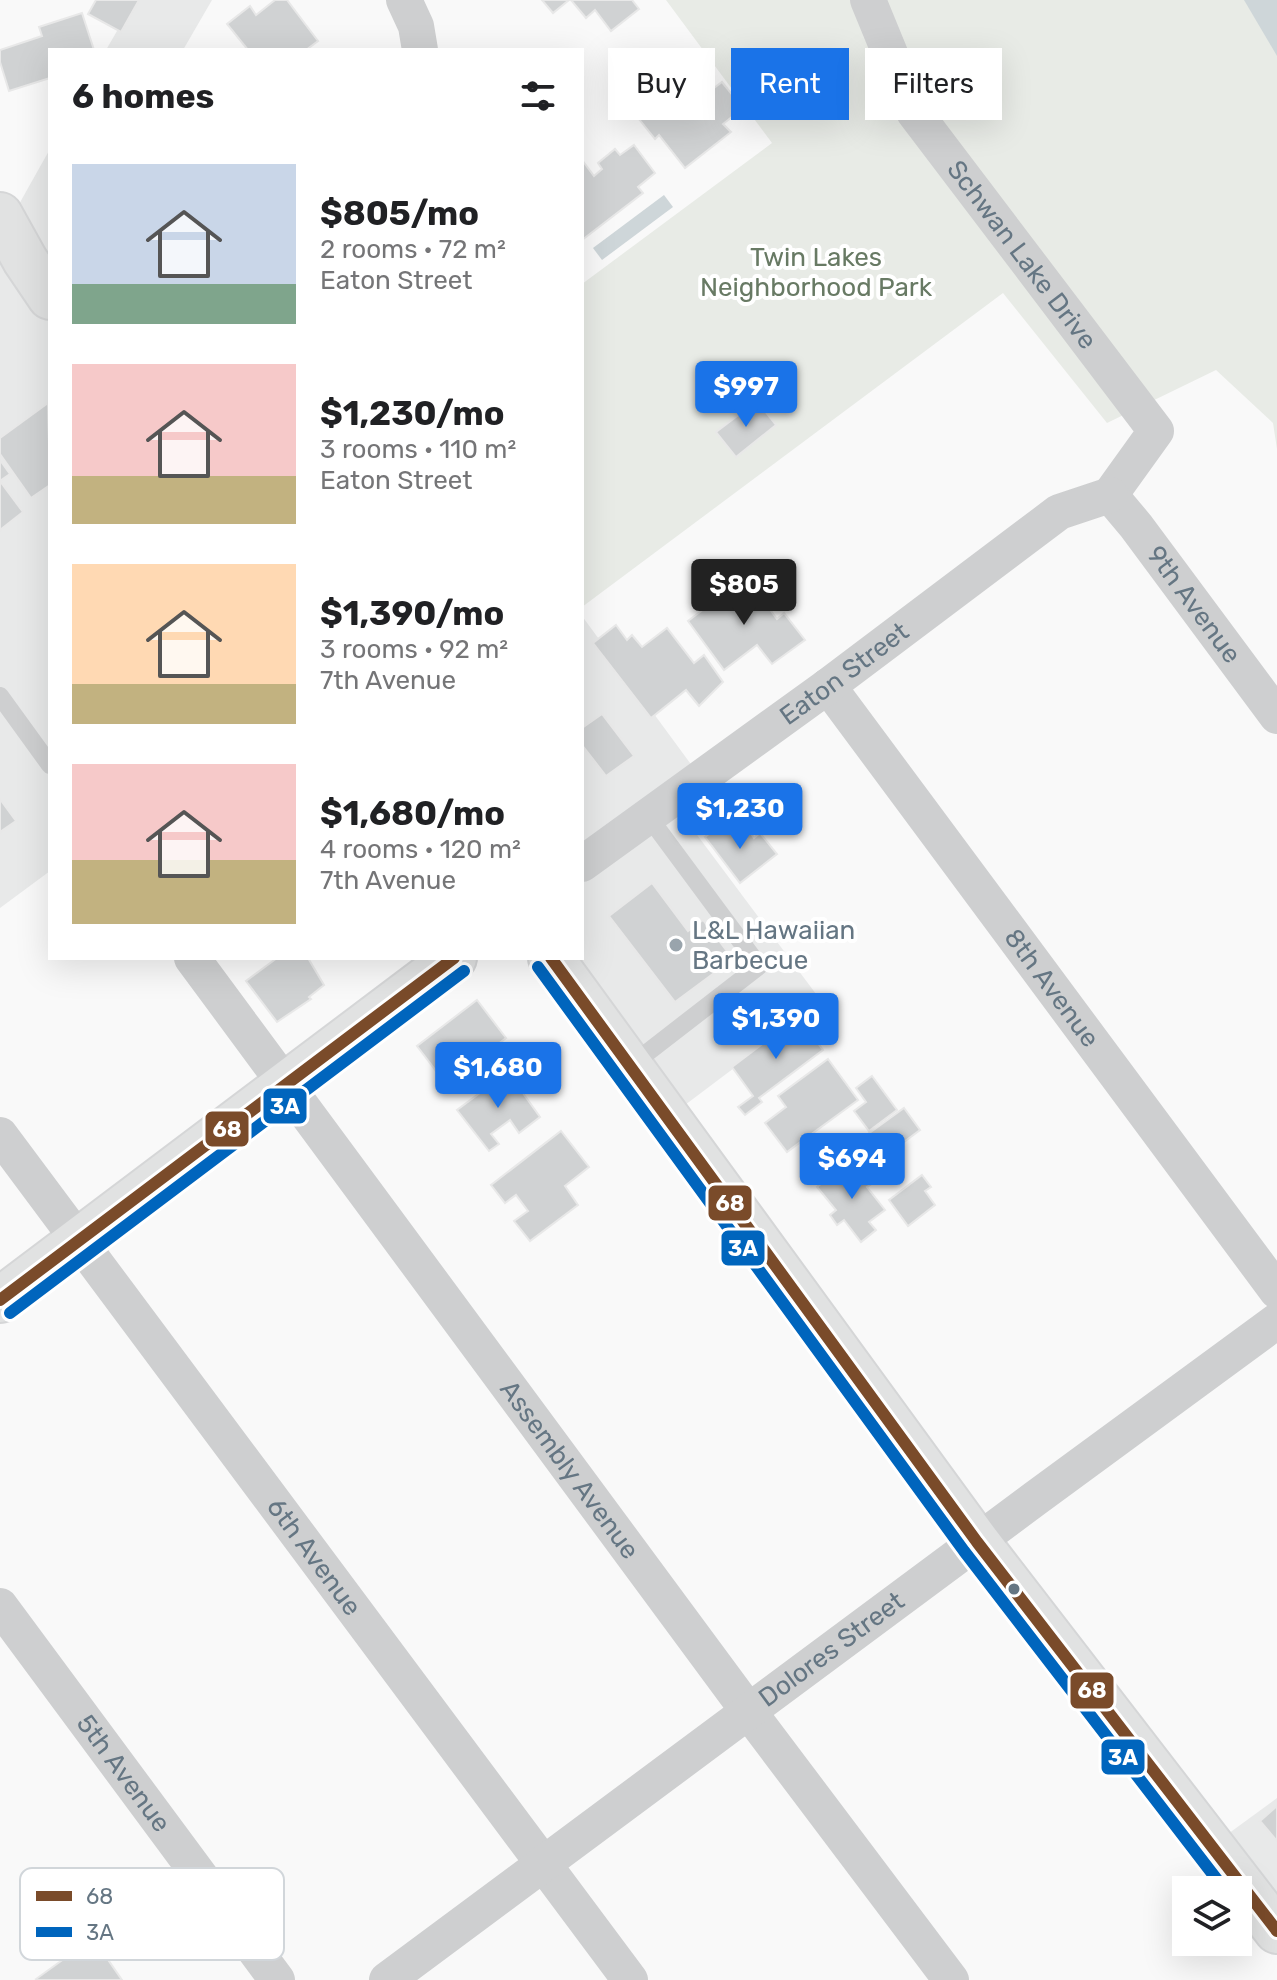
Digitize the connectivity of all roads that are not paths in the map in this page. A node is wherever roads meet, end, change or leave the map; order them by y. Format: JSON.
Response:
{"nodes":[{"id":1,"x":404,"y":0,"type":"edge"},
{"id":2,"x":868,"y":0,"type":"edge"},
{"id":3,"x":420,"y":48,"type":"edge"},
{"id":4,"x":0,"y":215,"type":"edge"},
{"id":5,"x":48,"y":294,"type":"edge"},
{"id":6,"x":1110,"y":495,"type":"junction"},
{"id":7,"x":828,"y":686,"type":"junction"},
{"id":8,"x":0,"y":696,"type":"edge"},
{"id":9,"x":1277,"y":716,"type":"edge"},
{"id":10,"x":48,"y":762,"type":"edge"},
{"id":11,"x":648,"y":816,"type":"junction"},
{"id":12,"x":584,"y":863,"type":"edge"},
{"id":13,"x":193,"y":960,"type":"edge"},
{"id":14,"x":451,"y":960,"type":"edge"},
{"id":15,"x":552,"y":960,"type":"edge"},
{"id":16,"x":630,"y":1066,"type":"junction"},
{"id":17,"x":285,"y":1084,"type":"junction"},
{"id":18,"x":0,"y":1135,"type":"edge"},
{"id":19,"x":78,"y":1242,"type":"junction"},
{"id":20,"x":1277,"y":1291,"type":"edge"},
{"id":21,"x":0,"y":1300,"type":"edge"},
{"id":22,"x":1277,"y":1321,"type":"edge"},
{"id":23,"x":977,"y":1542,"type":"junction"},
{"id":24,"x":0,"y":1606,"type":"edge"},
{"id":25,"x":749,"y":1712,"type":"junction"},
{"id":26,"x":544,"y":1863,"type":"junction"},
{"id":27,"x":194,"y":1868,"type":"edge"},
{"id":28,"x":1273,"y":1916,"type":"edge"},
{"id":29,"x":262,"y":1960,"type":"edge"},
{"id":30,"x":277,"y":1980,"type":"edge"},
{"id":31,"x":387,"y":1980,"type":"edge"},
{"id":32,"x":630,"y":1980,"type":"edge"},
{"id":33,"x":951,"y":1980,"type":"edge"}],
"edges":[{"from":1,"to":3,"type":"street"},
{"from":2,"to":6,"type":"street","name":"Schwan Lake Drive"},
{"from":4,"to":5,"type":"main road"},
{"from":6,"to":7,"type":"street","name":"Eaton Street"},
{"from":6,"to":9,"type":"street","name":"9th Avenue"},
{"from":7,"to":11,"type":"street","name":"Eaton Street"},
{"from":7,"to":20,"type":"street","name":"8th Avenue"},
{"from":8,"to":10,"type":"lane"},
{"from":11,"to":12,"type":"street","name":"Eaton Street"},
{"from":11,"to":16,"type":"lane"},
{"from":13,"to":17,"type":"street","name":"Assembly Avenue"},
{"from":14,"to":17,"type":"main road"},
{"from":15,"to":16,"type":"main road"},
{"from":16,"to":23,"type":"main road"},
{"from":17,"to":19,"type":"main road"},
{"from":17,"to":25,"type":"street","name":"Assembly Avenue"},
{"from":18,"to":19,"type":"street","name":"6th Avenue"},
{"from":19,"to":21,"type":"main road"},
{"from":19,"to":26,"type":"street","name":"6th Avenue"},
{"from":22,"to":23,"type":"street","name":"Dolores Street"},
{"from":23,"to":25,"type":"street","name":"Dolores Street"},
{"from":23,"to":28,"type":"main road"},
{"from":24,"to":27,"type":"street","name":"5th Avenue"},
{"from":25,"to":26,"type":"street","name":"Dolores Street"},
{"from":25,"to":33,"type":"street","name":"Assembly Avenue"},
{"from":26,"to":31,"type":"street","name":"Dolores Street"},
{"from":26,"to":32,"type":"street","name":"6th Avenue"},
{"from":29,"to":30,"type":"street","name":"5th Avenue"}]}
